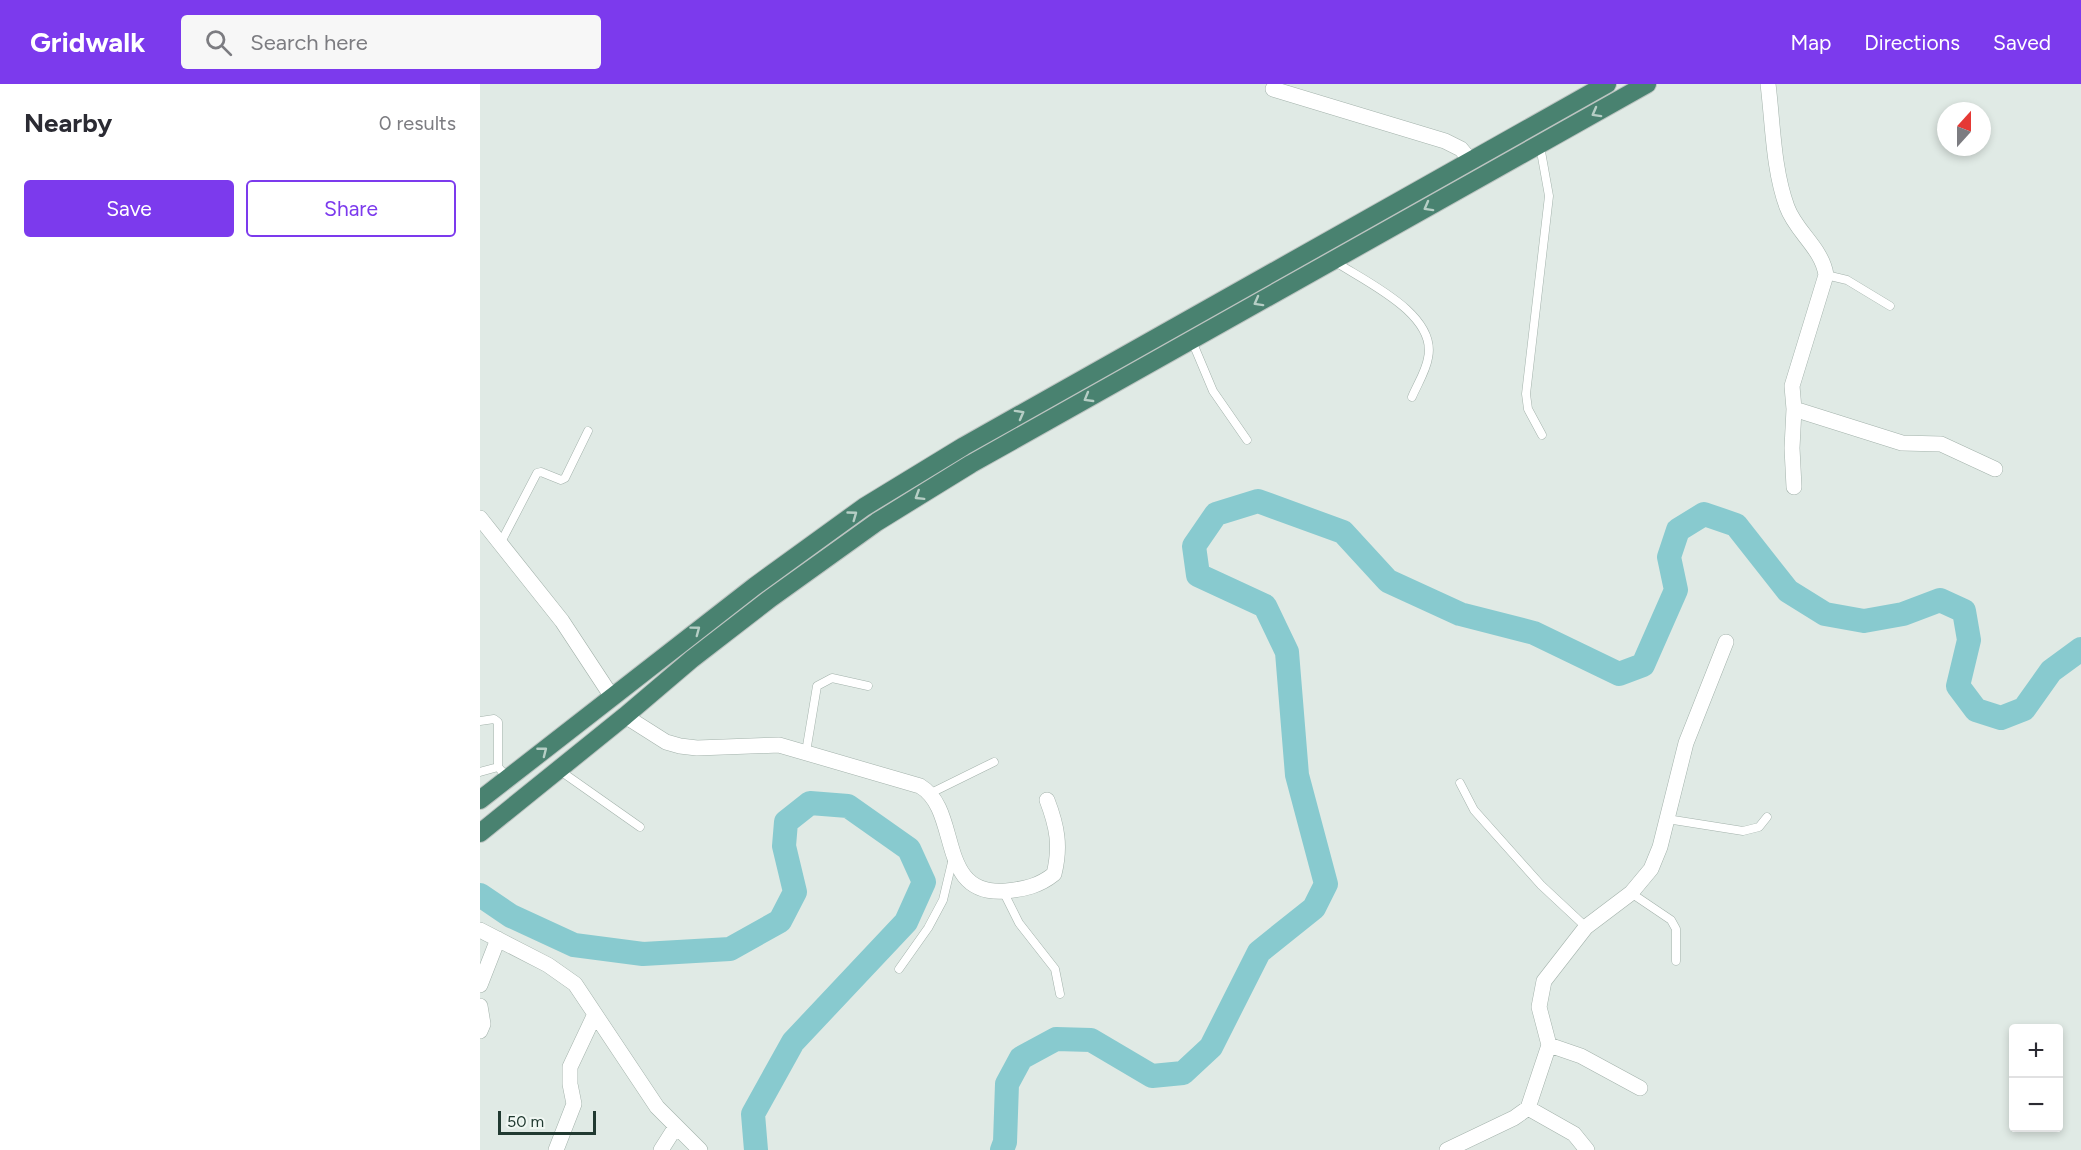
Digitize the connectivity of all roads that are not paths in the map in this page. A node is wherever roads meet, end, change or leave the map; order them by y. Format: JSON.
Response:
{"nodes":[{"id":1,"x":1607,"y":84,"type":"edge"},
{"id":2,"x":1647,"y":84,"type":"edge"},
{"id":3,"x":1768,"y":84,"type":"edge"},
{"id":4,"x":1273,"y":89,"type":"dead end"},
{"id":5,"x":1539,"y":144,"type":"junction"},
{"id":6,"x":1470,"y":160,"type":"junction"},
{"id":7,"x":1333,"y":260,"type":"junction"},
{"id":8,"x":1826,"y":274,"type":"junction"},
{"id":9,"x":1890,"y":306,"type":"dead end"},
{"id":10,"x":1191,"y":340,"type":"junction"},
{"id":11,"x":1412,"y":397,"type":"dead end"},
{"id":12,"x":1794,"y":409,"type":"junction"},
{"id":13,"x":588,"y":430,"type":"dead end"},
{"id":14,"x":1542,"y":435,"type":"dead end"},
{"id":15,"x":1247,"y":440,"type":"dead end"},
{"id":16,"x":1995,"y":469,"type":"dead end"},
{"id":17,"x":1794,"y":487,"type":"dead end"},
{"id":18,"x":480,"y":518,"type":"edge"},
{"id":19,"x":500,"y":544,"type":"junction"},
{"id":20,"x":1726,"y":642,"type":"dead end"},
{"id":21,"x":868,"y":686,"type":"dead end"},
{"id":22,"x":612,"y":697,"type":"junction"},
{"id":23,"x":625,"y":716,"type":"junction"},
{"id":24,"x":480,"y":721,"type":"edge"},
{"id":25,"x":806,"y":752,"type":"junction"},
{"id":26,"x":994,"y":762,"type":"dead end"},
{"id":27,"x":559,"y":770,"type":"junction"},
{"id":28,"x":480,"y":772,"type":"edge"},
{"id":29,"x":503,"y":772,"type":"junction"},
{"id":30,"x":1460,"y":783,"type":"dead end"},
{"id":31,"x":931,"y":793,"type":"junction"},
{"id":32,"x":480,"y":800,"type":"edge"},
{"id":33,"x":1047,"y":800,"type":"dead end"},
{"id":34,"x":1767,"y":817,"type":"dead end"},
{"id":35,"x":1667,"y":819,"type":"junction"},
{"id":36,"x":640,"y":827,"type":"dead end"},
{"id":37,"x":480,"y":833,"type":"edge"},
{"id":38,"x":954,"y":857,"type":"junction"},
{"id":39,"x":1003,"y":891,"type":"junction"},
{"id":40,"x":1631,"y":893,"type":"junction"},
{"id":41,"x":1586,"y":927,"type":"junction"},
{"id":42,"x":480,"y":930,"type":"edge"},
{"id":43,"x":498,"y":939,"type":"junction"},
{"id":44,"x":1676,"y":961,"type":"dead end"},
{"id":45,"x":899,"y":969,"type":"dead end"},
{"id":46,"x":480,"y":985,"type":"edge"},
{"id":47,"x":1060,"y":994,"type":"dead end"},
{"id":48,"x":480,"y":1006,"type":"edge"},
{"id":49,"x":595,"y":1014,"type":"junction"},
{"id":50,"x":480,"y":1031,"type":"edge"},
{"id":51,"x":1549,"y":1045,"type":"junction"},
{"id":52,"x":1640,"y":1088,"type":"dead end"},
{"id":53,"x":1528,"y":1108,"type":"junction"},
{"id":54,"x":675,"y":1128,"type":"junction"},
{"id":55,"x":556,"y":1150,"type":"edge"},
{"id":56,"x":661,"y":1150,"type":"edge"},
{"id":57,"x":700,"y":1150,"type":"edge"},
{"id":58,"x":1447,"y":1150,"type":"edge"},
{"id":59,"x":1587,"y":1150,"type":"edge"}],
"edges":[{"from":1,"to":6,"type":"highway"},
{"from":2,"to":5,"type":"highway","one_way":true},
{"from":3,"to":8,"type":"street"},
{"from":4,"to":6,"type":"street"},
{"from":5,"to":7,"type":"highway","one_way":true},
{"from":5,"to":14,"type":"lane"},
{"from":22,"to":6,"type":"highway","one_way":true},
{"from":7,"to":10,"type":"highway","one_way":true},
{"from":7,"to":11,"type":"lane"},
{"from":8,"to":9,"type":"lane"},
{"from":8,"to":12,"type":"street"},
{"from":10,"to":15,"type":"lane"},
{"from":10,"to":23,"type":"highway","one_way":true},
{"from":12,"to":16,"type":"street"},
{"from":12,"to":17,"type":"street"},
{"from":13,"to":19,"type":"lane"},
{"from":18,"to":19,"type":"street"},
{"from":19,"to":22,"type":"street"},
{"from":20,"to":35,"type":"street"},
{"from":21,"to":25,"type":"lane"},
{"from":29,"to":22,"type":"highway","one_way":true},
{"from":23,"to":25,"type":"street"},
{"from":23,"to":27,"type":"highway"},
{"from":24,"to":29,"type":"lane"},
{"from":25,"to":31,"type":"street"},
{"from":26,"to":31,"type":"lane"},
{"from":27,"to":36,"type":"lane"},
{"from":27,"to":37,"type":"highway"},
{"from":28,"to":29,"type":"lane"},
{"from":29,"to":32,"type":"highway"},
{"from":30,"to":41,"type":"lane"},
{"from":31,"to":38,"type":"street"},
{"from":33,"to":39,"type":"street"},
{"from":34,"to":35,"type":"lane"},
{"from":35,"to":40,"type":"street"},
{"from":38,"to":39,"type":"street"},
{"from":38,"to":45,"type":"lane"},
{"from":39,"to":47,"type":"lane"},
{"from":40,"to":41,"type":"street"},
{"from":40,"to":44,"type":"lane"},
{"from":41,"to":51,"type":"street"},
{"from":42,"to":43,"type":"street"},
{"from":43,"to":46,"type":"street"},
{"from":43,"to":49,"type":"street"},
{"from":48,"to":50,"type":"street"},
{"from":49,"to":54,"type":"street"},
{"from":49,"to":55,"type":"street"},
{"from":51,"to":52,"type":"street"},
{"from":51,"to":53,"type":"street"},
{"from":53,"to":58,"type":"street"},
{"from":53,"to":59,"type":"street"},
{"from":54,"to":56,"type":"street"},
{"from":54,"to":57,"type":"street"}]}
